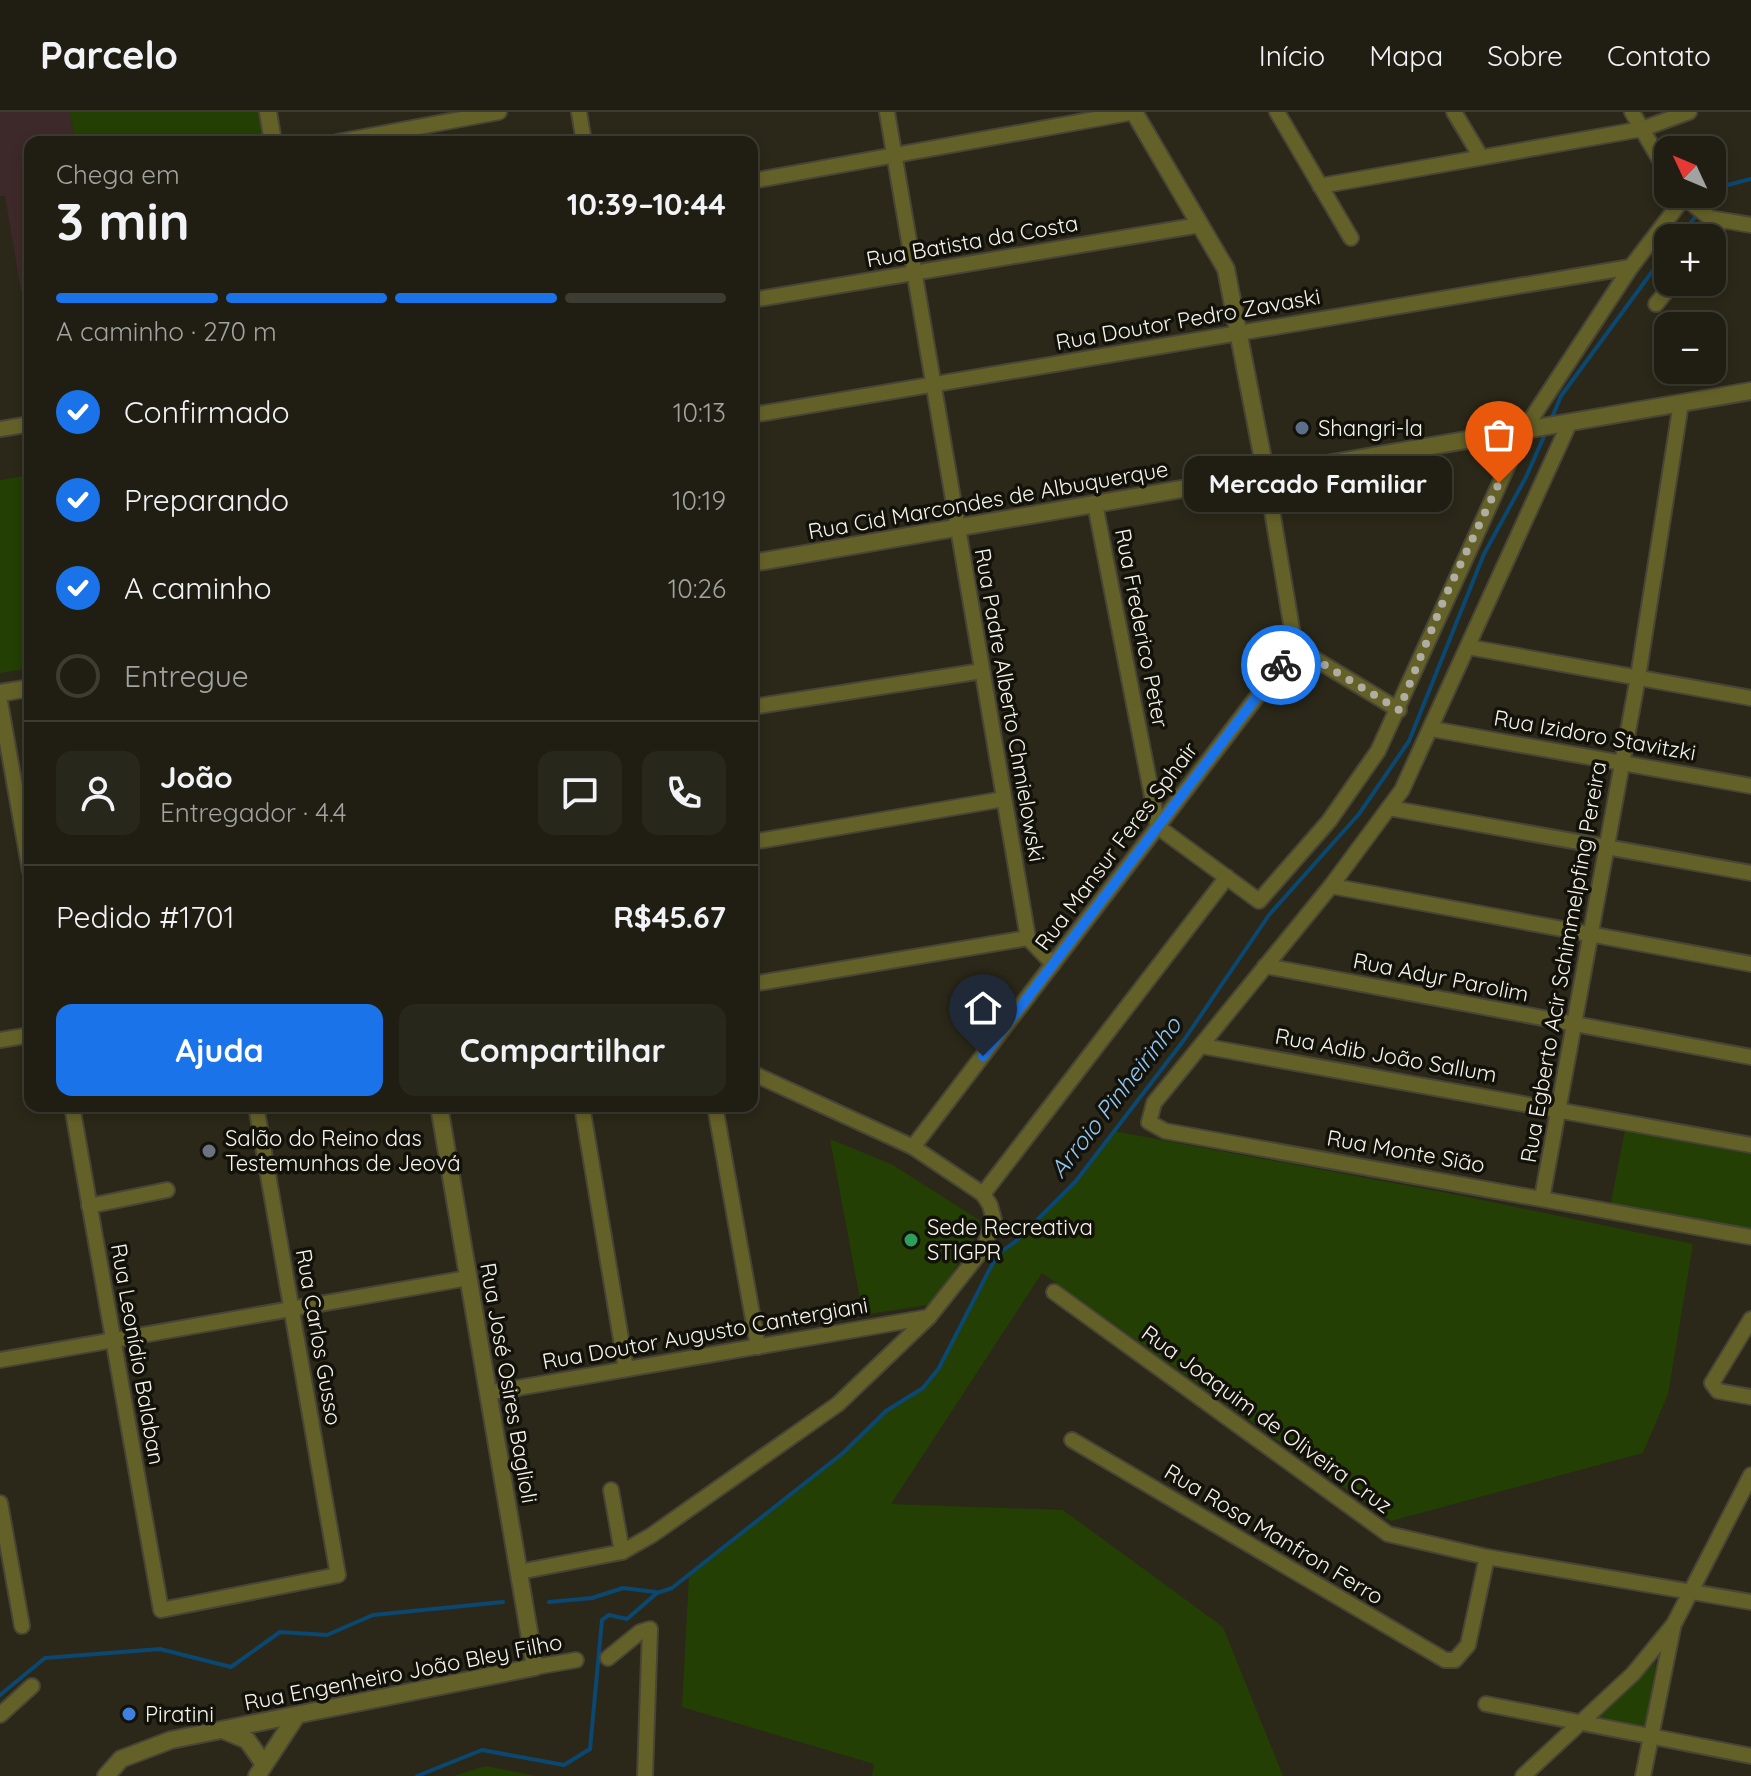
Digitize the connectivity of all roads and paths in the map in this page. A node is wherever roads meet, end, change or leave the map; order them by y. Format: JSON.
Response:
{"nodes":[{"id":1,"x":268,"y":112,"type":"edge"},
{"id":2,"x":499,"y":112,"type":"edge"},
{"id":3,"x":579,"y":112,"type":"edge"},
{"id":4,"x":887,"y":112,"type":"edge"},
{"id":5,"x":1134,"y":112,"type":"edge"},
{"id":6,"x":1277,"y":112,"type":"edge"},
{"id":7,"x":1454,"y":112,"type":"edge"},
{"id":8,"x":1632,"y":112,"type":"edge"},
{"id":9,"x":1689,"y":112,"type":"edge"},
{"id":10,"x":1642,"y":129,"type":"junction"},
{"id":11,"x":272,"y":136,"type":"edge"},
{"id":12,"x":369,"y":136,"type":"edge"},
{"id":13,"x":583,"y":136,"type":"edge"},
{"id":14,"x":1654,"y":150,"type":"edge"},
{"id":15,"x":894,"y":156,"type":"junction"},
{"id":16,"x":1481,"y":157,"type":"junction"},
{"id":17,"x":758,"y":180,"type":"edge"},
{"id":18,"x":1320,"y":186,"type":"junction"},
{"id":19,"x":1679,"y":208,"type":"edge"},
{"id":20,"x":1697,"y":208,"type":"edge"},
{"id":21,"x":1716,"y":220,"type":"junction"},
{"id":22,"x":1714,"y":224,"type":"edge"},
{"id":23,"x":1200,"y":225,"type":"junction"},
{"id":24,"x":1751,"y":225,"type":"edge"},
{"id":25,"x":1351,"y":238,"type":"dead end"},
{"id":26,"x":1631,"y":267,"type":"junction"},
{"id":27,"x":914,"y":272,"type":"junction"},
{"id":28,"x":1663,"y":296,"type":"edge"},
{"id":29,"x":758,"y":299,"type":"edge"},
{"id":30,"x":1656,"y":304,"type":"dead end"},
{"id":31,"x":1238,"y":333,"type":"junction"},
{"id":32,"x":934,"y":385,"type":"junction"},
{"id":33,"x":1751,"y":391,"type":"edge"},
{"id":34,"x":1681,"y":403,"type":"junction"},
{"id":35,"x":758,"y":414,"type":"edge"},
{"id":36,"x":1566,"y":424,"type":"junction"},
{"id":37,"x":24,"y":425,"type":"edge"},
{"id":38,"x":0,"y":429,"type":"edge"},
{"id":39,"x":1528,"y":429,"type":"junction"},
{"id":40,"x":1266,"y":475,"type":"junction"},
{"id":41,"x":1095,"y":504,"type":"junction"},
{"id":42,"x":958,"y":528,"type":"junction"},
{"id":43,"x":758,"y":562,"type":"edge"},
{"id":44,"x":1295,"y":647,"type":"junction"},
{"id":45,"x":1468,"y":647,"type":"junction"},
{"id":46,"x":982,"y":671,"type":"junction"},
{"id":47,"x":1638,"y":677,"type":"junction"},
{"id":48,"x":24,"y":689,"type":"edge"},
{"id":49,"x":0,"y":693,"type":"edge"},
{"id":50,"x":1751,"y":698,"type":"edge"},
{"id":51,"x":0,"y":702,"type":"edge"},
{"id":52,"x":758,"y":706,"type":"edge"},
{"id":53,"x":1399,"y":710,"type":"junction"},
{"id":54,"x":1432,"y":729,"type":"junction"},
{"id":55,"x":1622,"y":761,"type":"junction"},
{"id":56,"x":1751,"y":786,"type":"edge"},
{"id":57,"x":1004,"y":799,"type":"junction"},
{"id":58,"x":1389,"y":808,"type":"junction"},
{"id":59,"x":1158,"y":827,"type":"junction"},
{"id":60,"x":24,"y":837,"type":"edge"},
{"id":61,"x":758,"y":841,"type":"edge"},
{"id":62,"x":1607,"y":846,"type":"junction"},
{"id":63,"x":1751,"y":873,"type":"edge"},
{"id":64,"x":1227,"y":877,"type":"junction"},
{"id":65,"x":1331,"y":886,"type":"junction"},
{"id":66,"x":1590,"y":935,"type":"junction"},
{"id":67,"x":1028,"y":938,"type":"junction"},
{"id":68,"x":1053,"y":964,"type":"junction"},
{"id":69,"x":1751,"y":964,"type":"edge"},
{"id":70,"x":1265,"y":966,"type":"junction"},
{"id":71,"x":758,"y":983,"type":"edge"},
{"id":72,"x":1574,"y":1025,"type":"junction"},
{"id":73,"x":24,"y":1036,"type":"edge"},
{"id":74,"x":0,"y":1040,"type":"edge"},
{"id":75,"x":1202,"y":1046,"type":"junction"},
{"id":76,"x":1751,"y":1057,"type":"edge"},
{"id":77,"x":758,"y":1076,"type":"edge"},
{"id":78,"x":1558,"y":1108,"type":"junction"},
{"id":79,"x":73,"y":1112,"type":"edge"},
{"id":80,"x":257,"y":1112,"type":"edge"},
{"id":81,"x":440,"y":1112,"type":"edge"},
{"id":82,"x":583,"y":1112,"type":"edge"},
{"id":83,"x":716,"y":1112,"type":"edge"},
{"id":84,"x":1751,"y":1145,"type":"edge"},
{"id":85,"x":913,"y":1147,"type":"junction"},
{"id":86,"x":167,"y":1190,"type":"dead end"},
{"id":87,"x":983,"y":1194,"type":"junction"},
{"id":88,"x":1542,"y":1198,"type":"junction"},
{"id":89,"x":89,"y":1206,"type":"junction"},
{"id":90,"x":1751,"y":1237,"type":"edge"},
{"id":91,"x":468,"y":1278,"type":"junction"},
{"id":92,"x":1054,"y":1292,"type":"dead end"},
{"id":93,"x":291,"y":1309,"type":"junction"},
{"id":94,"x":929,"y":1317,"type":"junction"},
{"id":95,"x":1751,"y":1319,"type":"edge"},
{"id":96,"x":113,"y":1340,"type":"junction"},
{"id":97,"x":758,"y":1347,"type":"junction"},
{"id":98,"x":0,"y":1360,"type":"edge"},
{"id":99,"x":626,"y":1369,"type":"junction"},
{"id":100,"x":488,"y":1393,"type":"junction"},
{"id":101,"x":1751,"y":1397,"type":"edge"},
{"id":102,"x":1072,"y":1440,"type":"dead end"},
{"id":103,"x":1751,"y":1475,"type":"edge"},
{"id":104,"x":611,"y":1490,"type":"dead end"},
{"id":105,"x":0,"y":1503,"type":"edge"},
{"id":106,"x":622,"y":1552,"type":"junction"},
{"id":107,"x":1487,"y":1557,"type":"junction"},
{"id":108,"x":519,"y":1572,"type":"junction"},
{"id":109,"x":1688,"y":1591,"type":"junction"},
{"id":110,"x":1751,"y":1602,"type":"edge"},
{"id":111,"x":161,"y":1610,"type":"joint"},
{"id":112,"x":1674,"y":1624,"type":"junction"},
{"id":113,"x":22,"y":1626,"type":"dead end"},
{"id":114,"x":608,"y":1658,"type":"dead end"},
{"id":115,"x":576,"y":1660,"type":"dead end"},
{"id":116,"x":535,"y":1667,"type":"junction"},
{"id":117,"x":32,"y":1686,"type":"dead end"},
{"id":118,"x":1486,"y":1704,"type":"dead end"},
{"id":119,"x":0,"y":1715,"type":"edge"},
{"id":120,"x":297,"y":1715,"type":"junction"},
{"id":121,"x":1580,"y":1725,"type":"junction"},
{"id":122,"x":221,"y":1730,"type":"junction"},
{"id":123,"x":1651,"y":1736,"type":"junction"},
{"id":124,"x":1751,"y":1756,"type":"edge"},
{"id":125,"x":260,"y":1770,"type":"edge"},
{"id":126,"x":106,"y":1776,"type":"edge"},
{"id":127,"x":645,"y":1776,"type":"edge"},
{"id":128,"x":1523,"y":1776,"type":"edge"},
{"id":129,"x":1643,"y":1776,"type":"edge"}],
"edges":[{"from":1,"to":11,"type":"street"},
{"from":2,"to":12,"type":"street"},
{"from":3,"to":13,"type":"street"},
{"from":4,"to":15,"type":"street","name":"Rua Padre Alberto Chmielowski"},
{"from":5,"to":15,"type":"street"},
{"from":5,"to":23,"type":"street"},
{"from":6,"to":18,"type":"street"},
{"from":7,"to":16,"type":"street"},
{"from":8,"to":10,"type":"street"},
{"from":9,"to":10,"type":"street"},
{"from":10,"to":14,"type":"street"},
{"from":10,"to":16,"type":"street"},
{"from":15,"to":17,"type":"street"},
{"from":15,"to":27,"type":"street","name":"Rua Padre Alberto Chmielowski"},
{"from":16,"to":18,"type":"street"},
{"from":18,"to":25,"type":"street"},
{"from":19,"to":26,"type":"street"},
{"from":20,"to":21,"type":"street"},
{"from":21,"to":22,"type":"street"},
{"from":21,"to":24,"type":"street"},
{"from":23,"to":27,"type":"street","name":"Rua Batista da Costa"},
{"from":23,"to":31,"type":"street"},
{"from":26,"to":31,"type":"street","name":"Rua Doutor Pedro Zavaski"},
{"from":26,"to":39,"type":"street"},
{"from":27,"to":29,"type":"street","name":"Rua Batista da Costa"},
{"from":27,"to":32,"type":"street","name":"Rua Padre Alberto Chmielowski"},
{"from":28,"to":30,"type":"street"},
{"from":31,"to":32,"type":"street","name":"Rua Doutor Pedro Zavaski"},
{"from":31,"to":40,"type":"street"},
{"from":32,"to":35,"type":"street","name":"Rua Doutor Pedro Zavaski"},
{"from":32,"to":42,"type":"street","name":"Rua Padre Alberto Chmielowski"},
{"from":33,"to":34,"type":"street","name":"Rua Cid Marcondes de Albuquerque"},
{"from":34,"to":36,"type":"street","name":"Rua Cid Marcondes de Albuquerque"},
{"from":34,"to":47,"type":"street","name":"Rua Egberto Acir Schimmelpfing Pereira"},
{"from":36,"to":39,"type":"street","name":"Rua Cid Marcondes de Albuquerque"},
{"from":36,"to":45,"type":"street"},
{"from":37,"to":38,"type":"street"},
{"from":39,"to":40,"type":"street","name":"Rua Cid Marcondes de Albuquerque"},
{"from":39,"to":53,"type":"street"},
{"from":40,"to":41,"type":"street","name":"Rua Cid Marcondes de Albuquerque"},
{"from":40,"to":44,"type":"street"},
{"from":41,"to":42,"type":"street","name":"Rua Cid Marcondes de Albuquerque"},
{"from":41,"to":59,"type":"street","name":"Rua Frederico Peter"},
{"from":42,"to":43,"type":"street","name":"Rua Cid Marcondes de Albuquerque"},
{"from":42,"to":46,"type":"street","name":"Rua Padre Alberto Chmielowski"},
{"from":44,"to":53,"type":"street"},
{"from":44,"to":59,"type":"street","name":"Rua Mansur Feres Sphair"},
{"from":45,"to":47,"type":"street"},
{"from":45,"to":54,"type":"street"},
{"from":46,"to":52,"type":"street"},
{"from":46,"to":57,"type":"street","name":"Rua Padre Alberto Chmielowski"},
{"from":47,"to":50,"type":"street"},
{"from":47,"to":55,"type":"street","name":"Rua Egberto Acir Schimmelpfing Pereira"},
{"from":48,"to":49,"type":"street"},
{"from":51,"to":60,"type":"street"},
{"from":53,"to":64,"type":"street"},
{"from":54,"to":55,"type":"street","name":"Rua Izidoro Stavitzki"},
{"from":54,"to":58,"type":"street"},
{"from":55,"to":56,"type":"street","name":"Rua Izidoro Stavitzki"},
{"from":55,"to":62,"type":"street","name":"Rua Egberto Acir Schimmelpfing Pereira"},
{"from":57,"to":61,"type":"street"},
{"from":57,"to":67,"type":"street","name":"Rua Padre Alberto Chmielowski"},
{"from":58,"to":62,"type":"street"},
{"from":58,"to":65,"type":"street"},
{"from":59,"to":64,"type":"street"},
{"from":59,"to":68,"type":"street","name":"Rua Mansur Feres Sphair"},
{"from":62,"to":63,"type":"street"},
{"from":62,"to":66,"type":"street","name":"Rua Egberto Acir Schimmelpfing Pereira"},
{"from":64,"to":87,"type":"street"},
{"from":65,"to":66,"type":"street"},
{"from":65,"to":70,"type":"street"},
{"from":66,"to":69,"type":"street"},
{"from":66,"to":72,"type":"street","name":"Rua Egberto Acir Schimmelpfing Pereira"},
{"from":67,"to":68,"type":"street"},
{"from":67,"to":71,"type":"street"},
{"from":68,"to":85,"type":"street","name":"Rua Mansur Feres Sphair"},
{"from":70,"to":72,"type":"street","name":"Rua Adyr Parolim"},
{"from":70,"to":75,"type":"street"},
{"from":72,"to":76,"type":"street","name":"Rua Adyr Parolim"},
{"from":72,"to":78,"type":"street","name":"Rua Egberto Acir Schimmelpfing Pereira"},
{"from":73,"to":74,"type":"street"},
{"from":75,"to":78,"type":"street","name":"Rua Adib João Sallum"},
{"from":75,"to":88,"type":"street","name":"Rua Monte Sião"},
{"from":77,"to":85,"type":"street"},
{"from":78,"to":84,"type":"street","name":"Rua Adib João Sallum"},
{"from":78,"to":88,"type":"street","name":"Rua Egberto Acir Schimmelpfing Pereira"},
{"from":79,"to":89,"type":"street","name":"Rua Leonídio Balaban"},
{"from":80,"to":93,"type":"street","name":"Rua Carlos Gusso"},
{"from":81,"to":91,"type":"street","name":"Rua José Osires Baglioli"},
{"from":82,"to":99,"type":"street"},
{"from":83,"to":97,"type":"street"},
{"from":85,"to":87,"type":"street"},
{"from":86,"to":89,"type":"street"},
{"from":87,"to":94,"type":"street"},
{"from":88,"to":90,"type":"street","name":"Rua Monte Sião"},
{"from":89,"to":96,"type":"street","name":"Rua Leonídio Balaban"},
{"from":91,"to":93,"type":"street"},
{"from":91,"to":100,"type":"street","name":"Rua José Osires Baglioli"},
{"from":92,"to":107,"type":"street","name":"Rua Joaquim de Oliveira Cruz"},
{"from":93,"to":96,"type":"street"},
{"from":93,"to":111,"type":"street","name":"Rua Carlos Gusso"},
{"from":94,"to":97,"type":"street","name":"Rua Doutor Augusto Cantergiani"},
{"from":94,"to":106,"type":"street"},
{"from":95,"to":101,"type":"street"},
{"from":96,"to":98,"type":"street"},
{"from":96,"to":111,"type":"street","name":"Rua Leonídio Balaban"},
{"from":97,"to":99,"type":"street","name":"Rua Doutor Augusto Cantergiani"},
{"from":99,"to":100,"type":"street","name":"Rua Doutor Augusto Cantergiani"},
{"from":100,"to":108,"type":"street","name":"Rua José Osires Baglioli"},
{"from":102,"to":107,"type":"street","name":"Rua Rosa Manfron Ferro"},
{"from":103,"to":109,"type":"street"},
{"from":104,"to":106,"type":"street"},
{"from":105,"to":113,"type":"street"},
{"from":106,"to":108,"type":"street"},
{"from":107,"to":109,"type":"street","name":"Rua Joaquim de Oliveira Cruz"},
{"from":108,"to":116,"type":"street","name":"Rua José Osires Baglioli"},
{"from":109,"to":110,"type":"street","name":"Rua Joaquim de Oliveira Cruz"},
{"from":109,"to":112,"type":"street"},
{"from":112,"to":121,"type":"street"},
{"from":112,"to":123,"type":"street"},
{"from":114,"to":127,"type":"street"},
{"from":115,"to":116,"type":"street","name":"Rua Engenheiro João Bley Filho"},
{"from":116,"to":120,"type":"street","name":"Rua Engenheiro João Bley Filho"},
{"from":117,"to":119,"type":"street"},
{"from":118,"to":121,"type":"street"},
{"from":120,"to":122,"type":"street","name":"Rua Engenheiro João Bley Filho"},
{"from":120,"to":125,"type":"street"},
{"from":121,"to":123,"type":"street"},
{"from":121,"to":128,"type":"street"},
{"from":122,"to":125,"type":"street"},
{"from":122,"to":126,"type":"street","name":"Rua Engenheiro João Bley Filho"},
{"from":123,"to":124,"type":"street"},
{"from":123,"to":129,"type":"street"}]}
